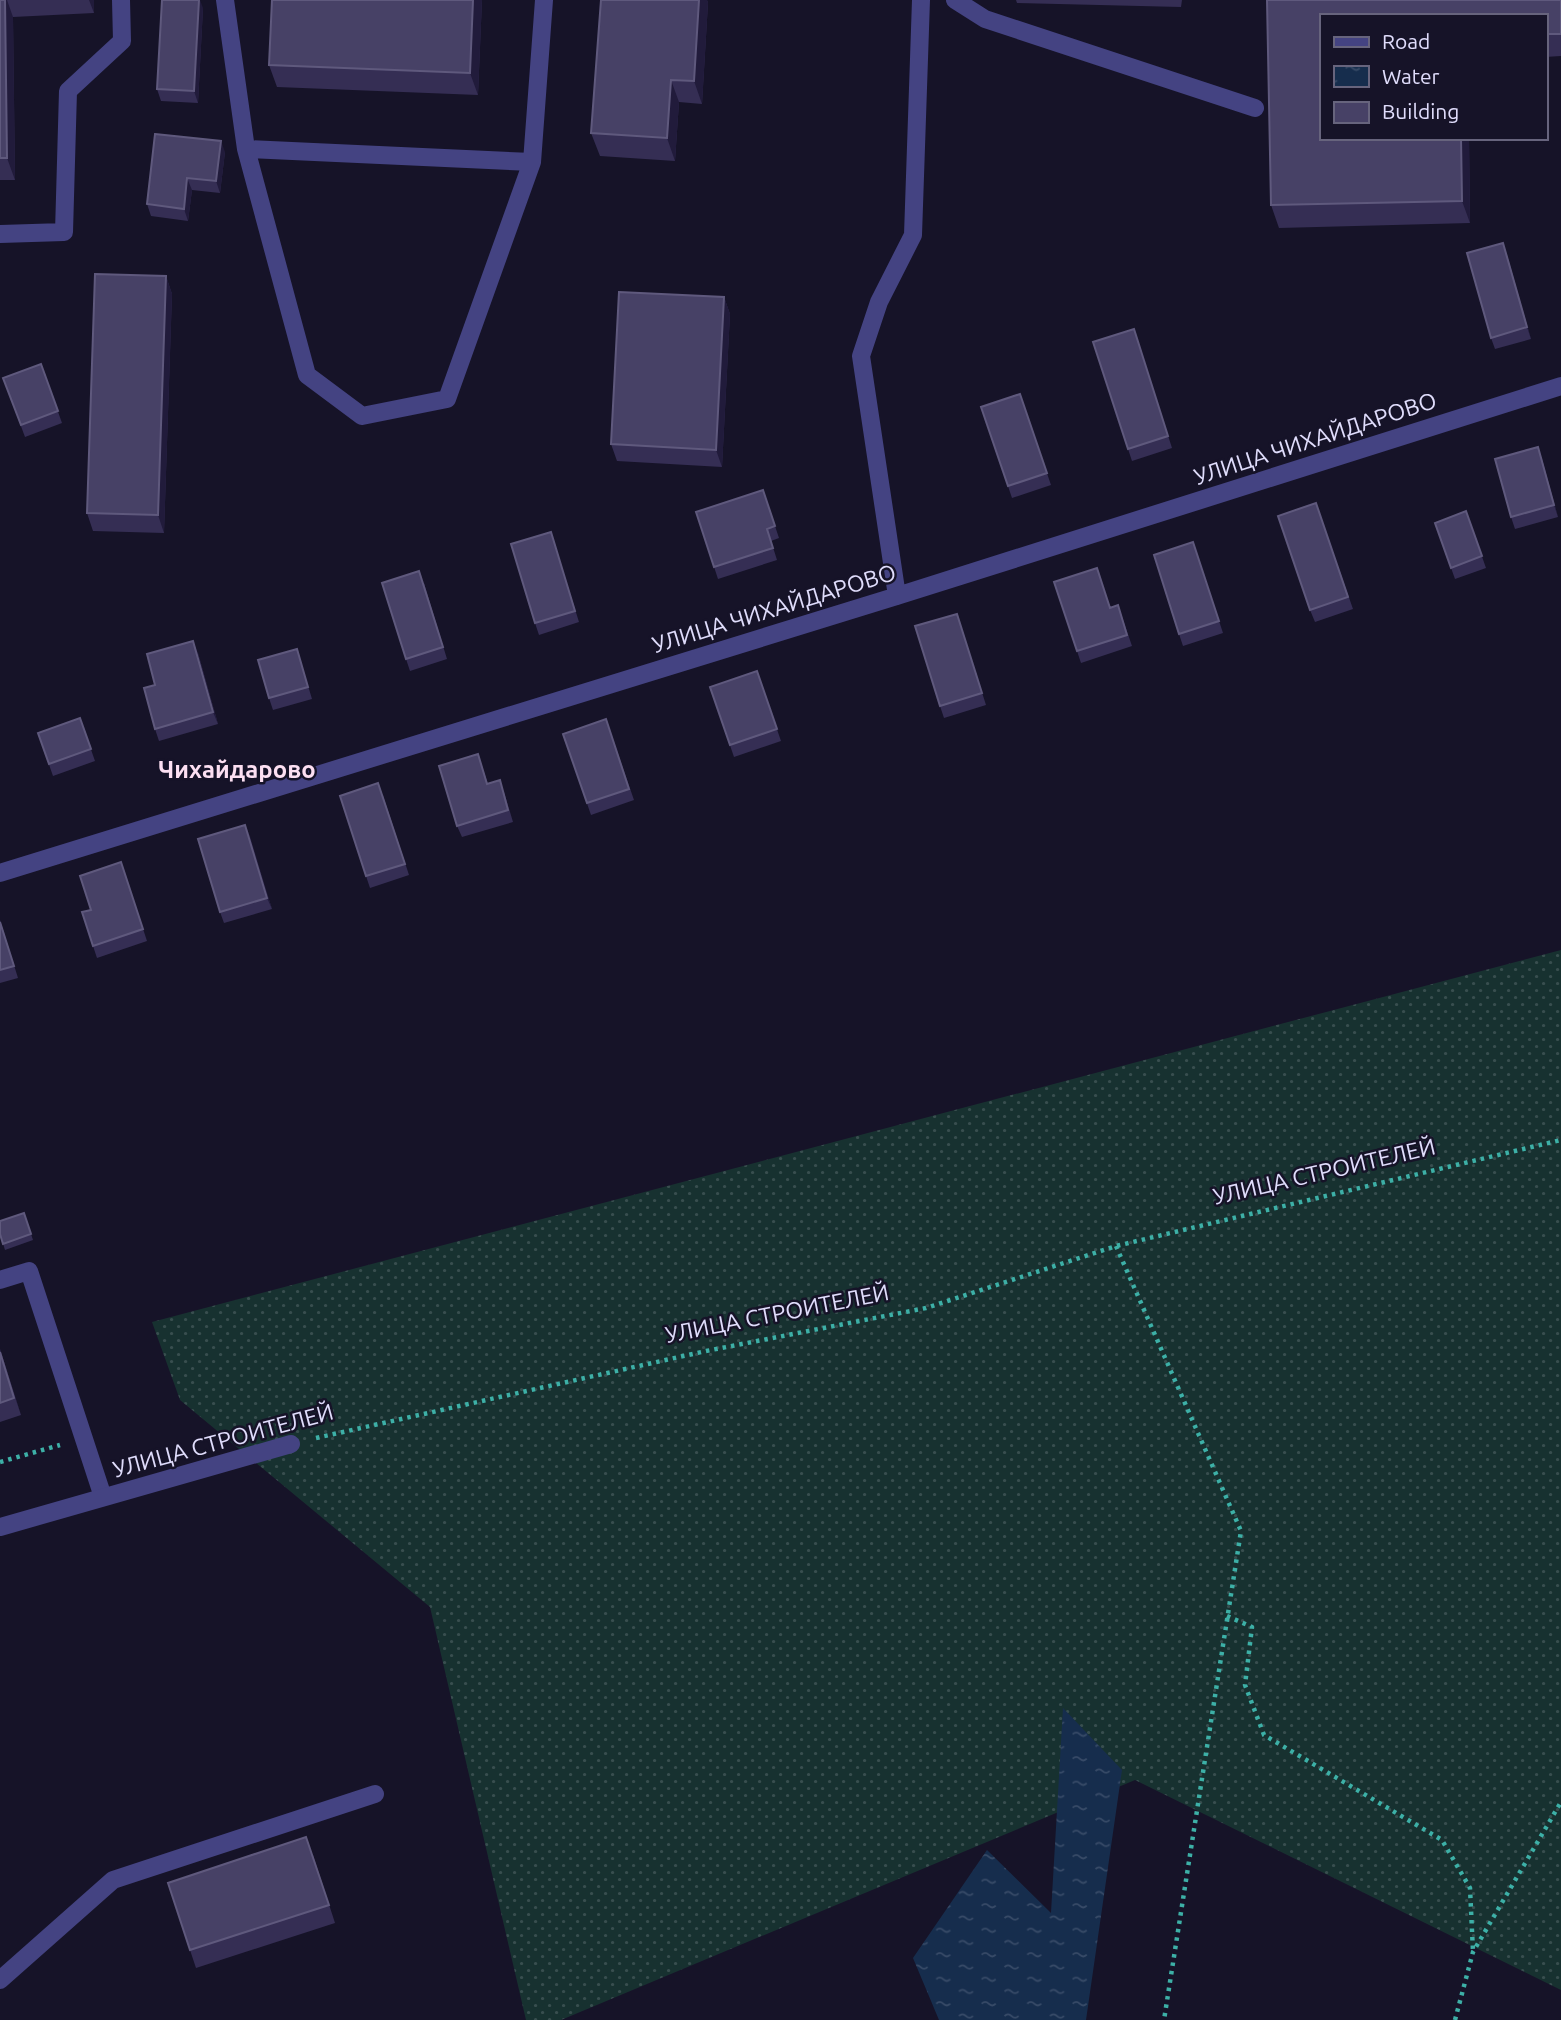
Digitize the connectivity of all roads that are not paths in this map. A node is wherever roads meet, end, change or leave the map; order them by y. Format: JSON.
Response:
{"nodes":[{"id":1,"x":121,"y":0,"type":"edge"},
{"id":2,"x":225,"y":0,"type":"edge"},
{"id":3,"x":544,"y":0,"type":"edge"},
{"id":4,"x":921,"y":0,"type":"edge"},
{"id":5,"x":955,"y":0,"type":"edge"},
{"id":6,"x":1255,"y":108,"type":"dead end"},
{"id":7,"x":246,"y":149,"type":"junction"},
{"id":8,"x":532,"y":162,"type":"junction"},
{"id":9,"x":0,"y":234,"type":"edge"},
{"id":10,"x":1561,"y":386,"type":"edge"},
{"id":11,"x":897,"y":596,"type":"junction"},
{"id":12,"x":0,"y":873,"type":"edge"},
{"id":13,"x":0,"y":1280,"type":"edge"},
{"id":14,"x":291,"y":1444,"type":"road end"},
{"id":15,"x":103,"y":1497,"type":"junction"},
{"id":16,"x":0,"y":1527,"type":"edge"},
{"id":17,"x":375,"y":1794,"type":"dead end"},
{"id":18,"x":0,"y":1980,"type":"edge"}],
"edges":[{"from":1,"to":9,"type":"street"},
{"from":2,"to":7,"type":"street"},
{"from":3,"to":8,"type":"street"},
{"from":4,"to":11,"type":"street"},
{"from":5,"to":6,"type":"street"},
{"from":7,"to":8,"type":"street"},
{"from":7,"to":8,"type":"street"},
{"from":10,"to":11,"type":"street","name":"УЛИЦА ЧИХАЙДАРОВО"},
{"from":11,"to":12,"type":"street","name":"УЛИЦА ЧИХАЙДАРОВО"},
{"from":13,"to":15,"type":"street"},
{"from":14,"to":15,"type":"street","name":"УЛИЦА СТРОИТЕЛЕЙ"},
{"from":15,"to":16,"type":"street","name":"УЛИЦА СТРОИТЕЛЕЙ"},
{"from":17,"to":18,"type":"street"}]}
